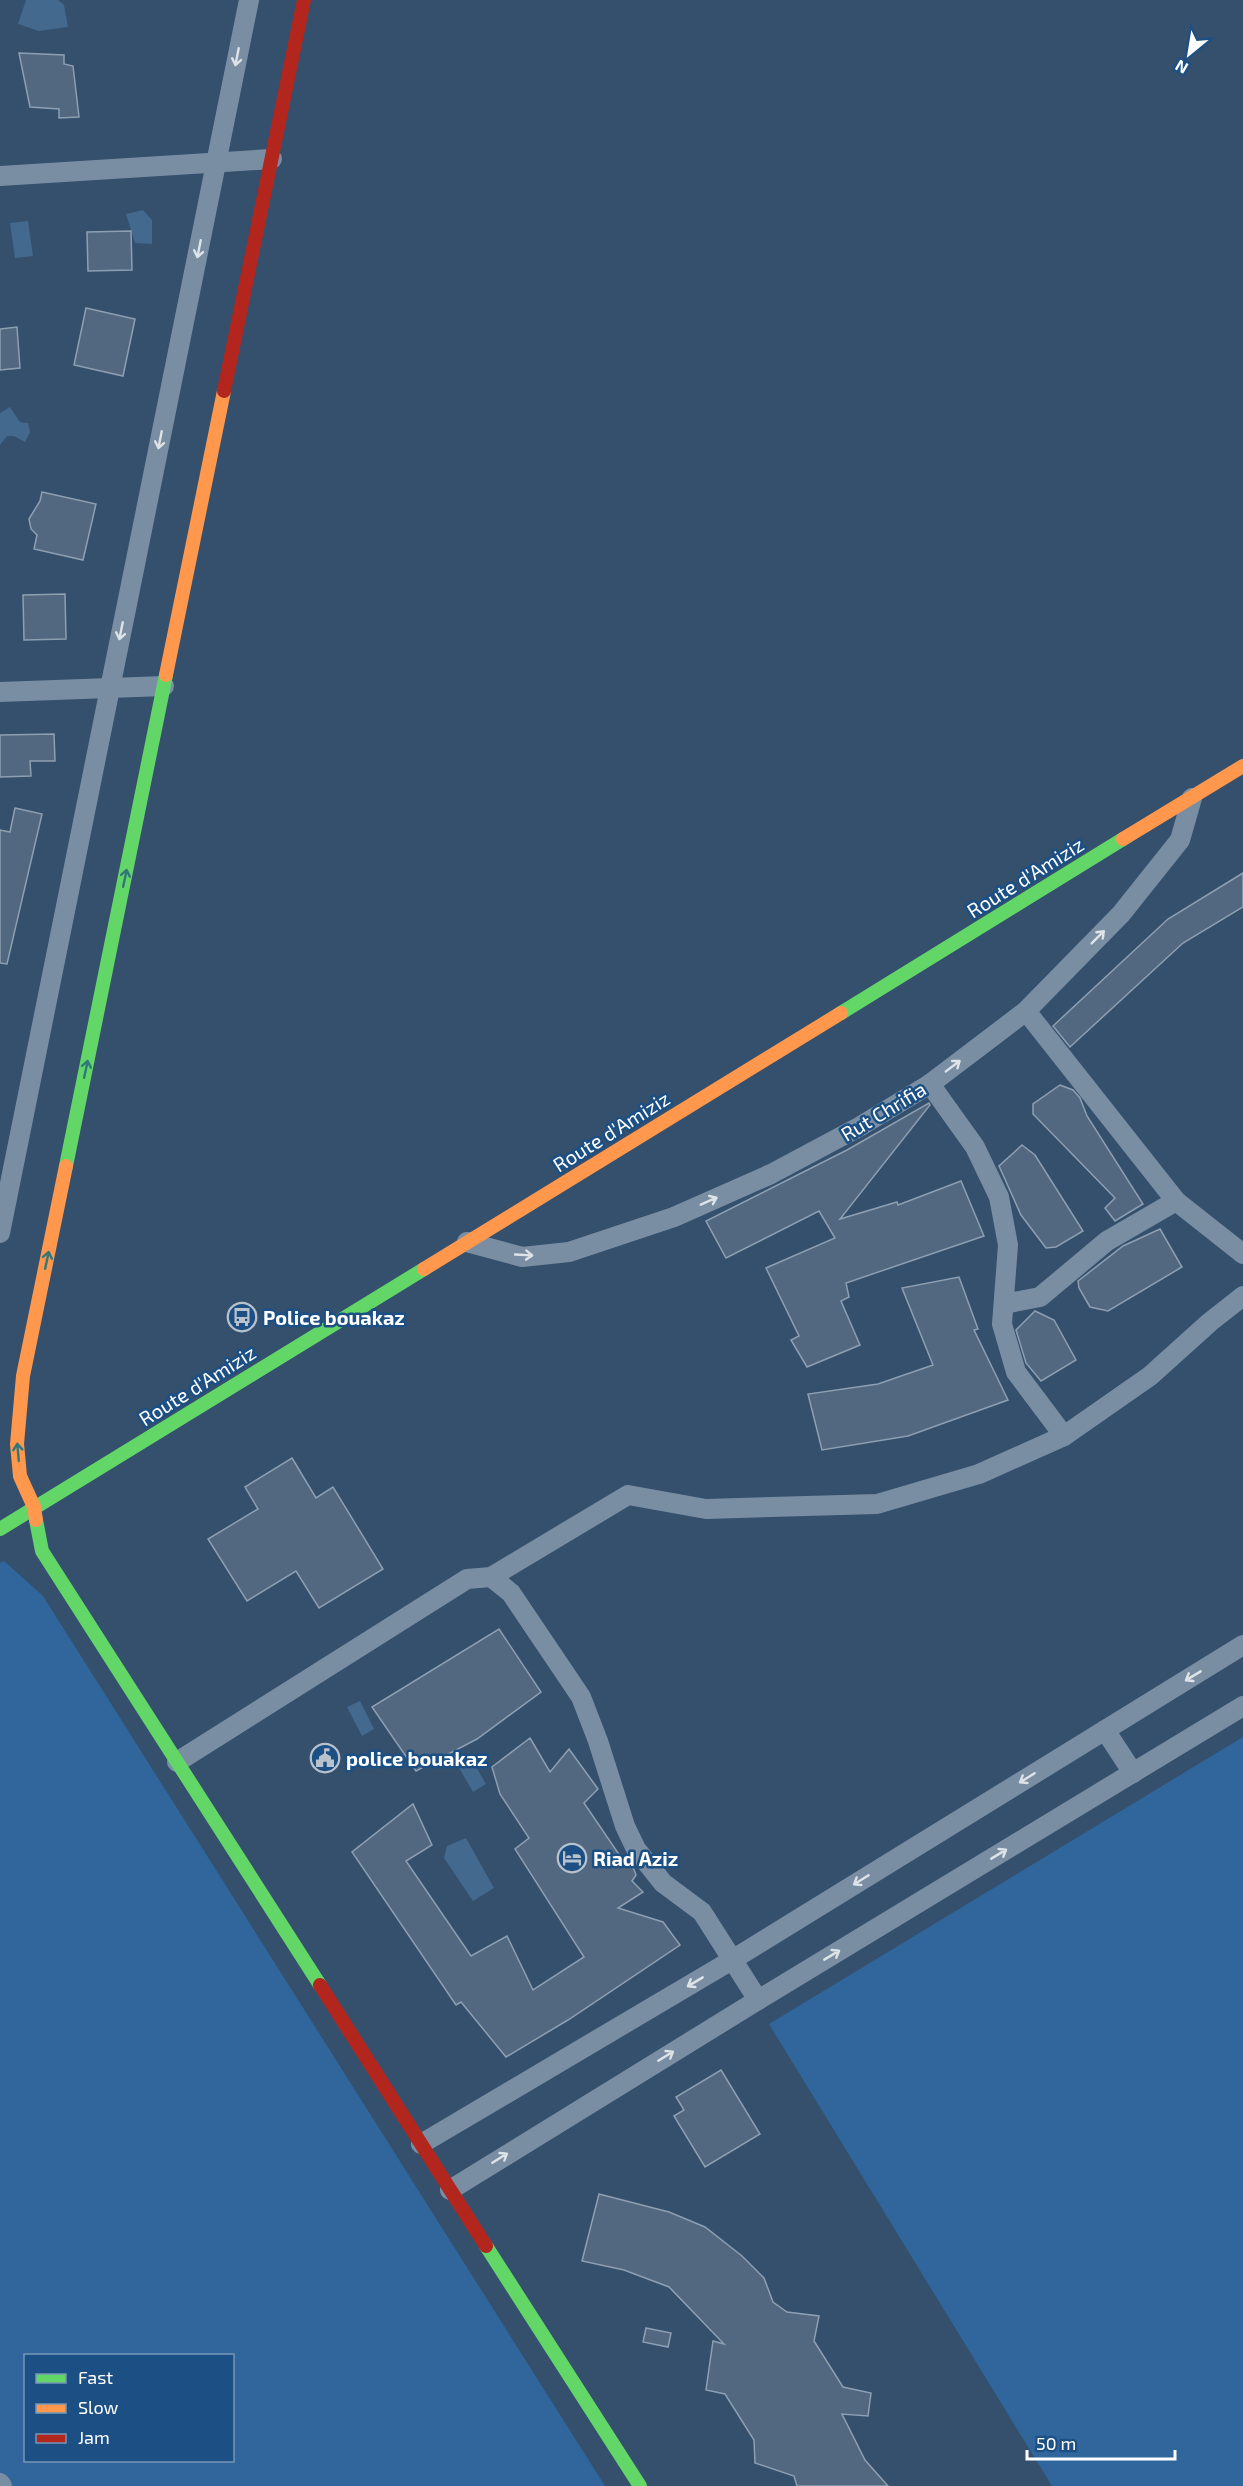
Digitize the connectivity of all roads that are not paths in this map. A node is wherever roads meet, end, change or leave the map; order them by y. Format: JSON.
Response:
{"nodes":[{"id":1,"x":249,"y":0,"type":"edge"},
{"id":2,"x":304,"y":0,"type":"edge"},
{"id":3,"x":272,"y":159,"type":"junction"},
{"id":4,"x":216,"y":164,"type":"junction"},
{"id":5,"x":0,"y":176,"type":"edge"},
{"id":6,"x":164,"y":686,"type":"junction"},
{"id":7,"x":110,"y":687,"type":"junction"},
{"id":8,"x":0,"y":692,"type":"edge"},
{"id":9,"x":1243,"y":766,"type":"edge"},
{"id":10,"x":1226,"y":777,"type":"junction"},
{"id":11,"x":1243,"y":788,"type":"edge"},
{"id":12,"x":1192,"y":798,"type":"junction"},
{"id":13,"x":1026,"y":1011,"type":"junction"},
{"id":14,"x":930,"y":1084,"type":"junction"},
{"id":15,"x":6,"y":1171,"type":"edge"},
{"id":16,"x":1176,"y":1201,"type":"junction"},
{"id":17,"x":0,"y":1233,"type":"edge"},
{"id":18,"x":467,"y":1242,"type":"junction"},
{"id":19,"x":1243,"y":1254,"type":"edge"},
{"id":20,"x":1243,"y":1296,"type":"edge"},
{"id":21,"x":1004,"y":1304,"type":"junction"},
{"id":22,"x":1064,"y":1436,"type":"junction"},
{"id":23,"x":34,"y":1507,"type":"junction"},
{"id":24,"x":4,"y":1532,"type":"edge"},
{"id":25,"x":491,"y":1577,"type":"junction"},
{"id":26,"x":1243,"y":1645,"type":"edge"},
{"id":27,"x":1243,"y":1706,"type":"edge"},
{"id":28,"x":1105,"y":1730,"type":"junction"},
{"id":29,"x":177,"y":1762,"type":"junction"},
{"id":30,"x":1133,"y":1773,"type":"junction"},
{"id":31,"x":732,"y":1960,"type":"junction"},
{"id":32,"x":758,"y":2000,"type":"junction"},
{"id":33,"x":421,"y":2144,"type":"junction"},
{"id":34,"x":450,"y":2190,"type":"junction"},
{"id":35,"x":639,"y":2486,"type":"edge"}],
"edges":[{"from":1,"to":4,"type":"street","one_way":true},
{"from":2,"to":3,"type":"street"},
{"from":3,"to":4,"type":"street"},
{"from":3,"to":6,"type":"street"},
{"from":4,"to":5,"type":"street"},
{"from":4,"to":7,"type":"street","one_way":true},
{"from":6,"to":7,"type":"street"},
{"from":23,"to":6,"type":"street","one_way":true},
{"from":7,"to":8,"type":"street"},
{"from":7,"to":15,"type":"street"},
{"from":9,"to":10,"type":"street","name":"Route d'Amiziz"},
{"from":10,"to":11,"type":"street"},
{"from":10,"to":12,"type":"street","name":"Route d'Amiziz"},
{"from":13,"to":12,"type":"street","name":"Rut Chrifia","one_way":true},
{"from":12,"to":18,"type":"street","name":"Route d'Amiziz"},
{"from":14,"to":13,"type":"street","name":"Rut Chrifia","one_way":true},
{"from":13,"to":16,"type":"street"},
{"from":18,"to":14,"type":"street","name":"Rut Chrifia","one_way":true},
{"from":14,"to":21,"type":"street"},
{"from":15,"to":17,"type":"street"},
{"from":16,"to":19,"type":"street"},
{"from":16,"to":21,"type":"street"},
{"from":18,"to":23,"type":"street","name":"Route d'Amiziz"},
{"from":20,"to":22,"type":"street"},
{"from":21,"to":22,"type":"street"},
{"from":22,"to":25,"type":"street"},
{"from":23,"to":24,"type":"street","name":"Route d'Amiziz"},
{"from":23,"to":29,"type":"street"},
{"from":25,"to":29,"type":"street"},
{"from":25,"to":31,"type":"street"},
{"from":26,"to":28,"type":"street","one_way":true},
{"from":27,"to":30,"type":"street"},
{"from":28,"to":30,"type":"street"},
{"from":28,"to":31,"type":"street","one_way":true},
{"from":29,"to":33,"type":"street"},
{"from":32,"to":30,"type":"street","one_way":true},
{"from":31,"to":32,"type":"street"},
{"from":31,"to":33,"type":"street","one_way":true},
{"from":34,"to":32,"type":"street","one_way":true},
{"from":33,"to":34,"type":"street"},
{"from":34,"to":35,"type":"street"}]}
